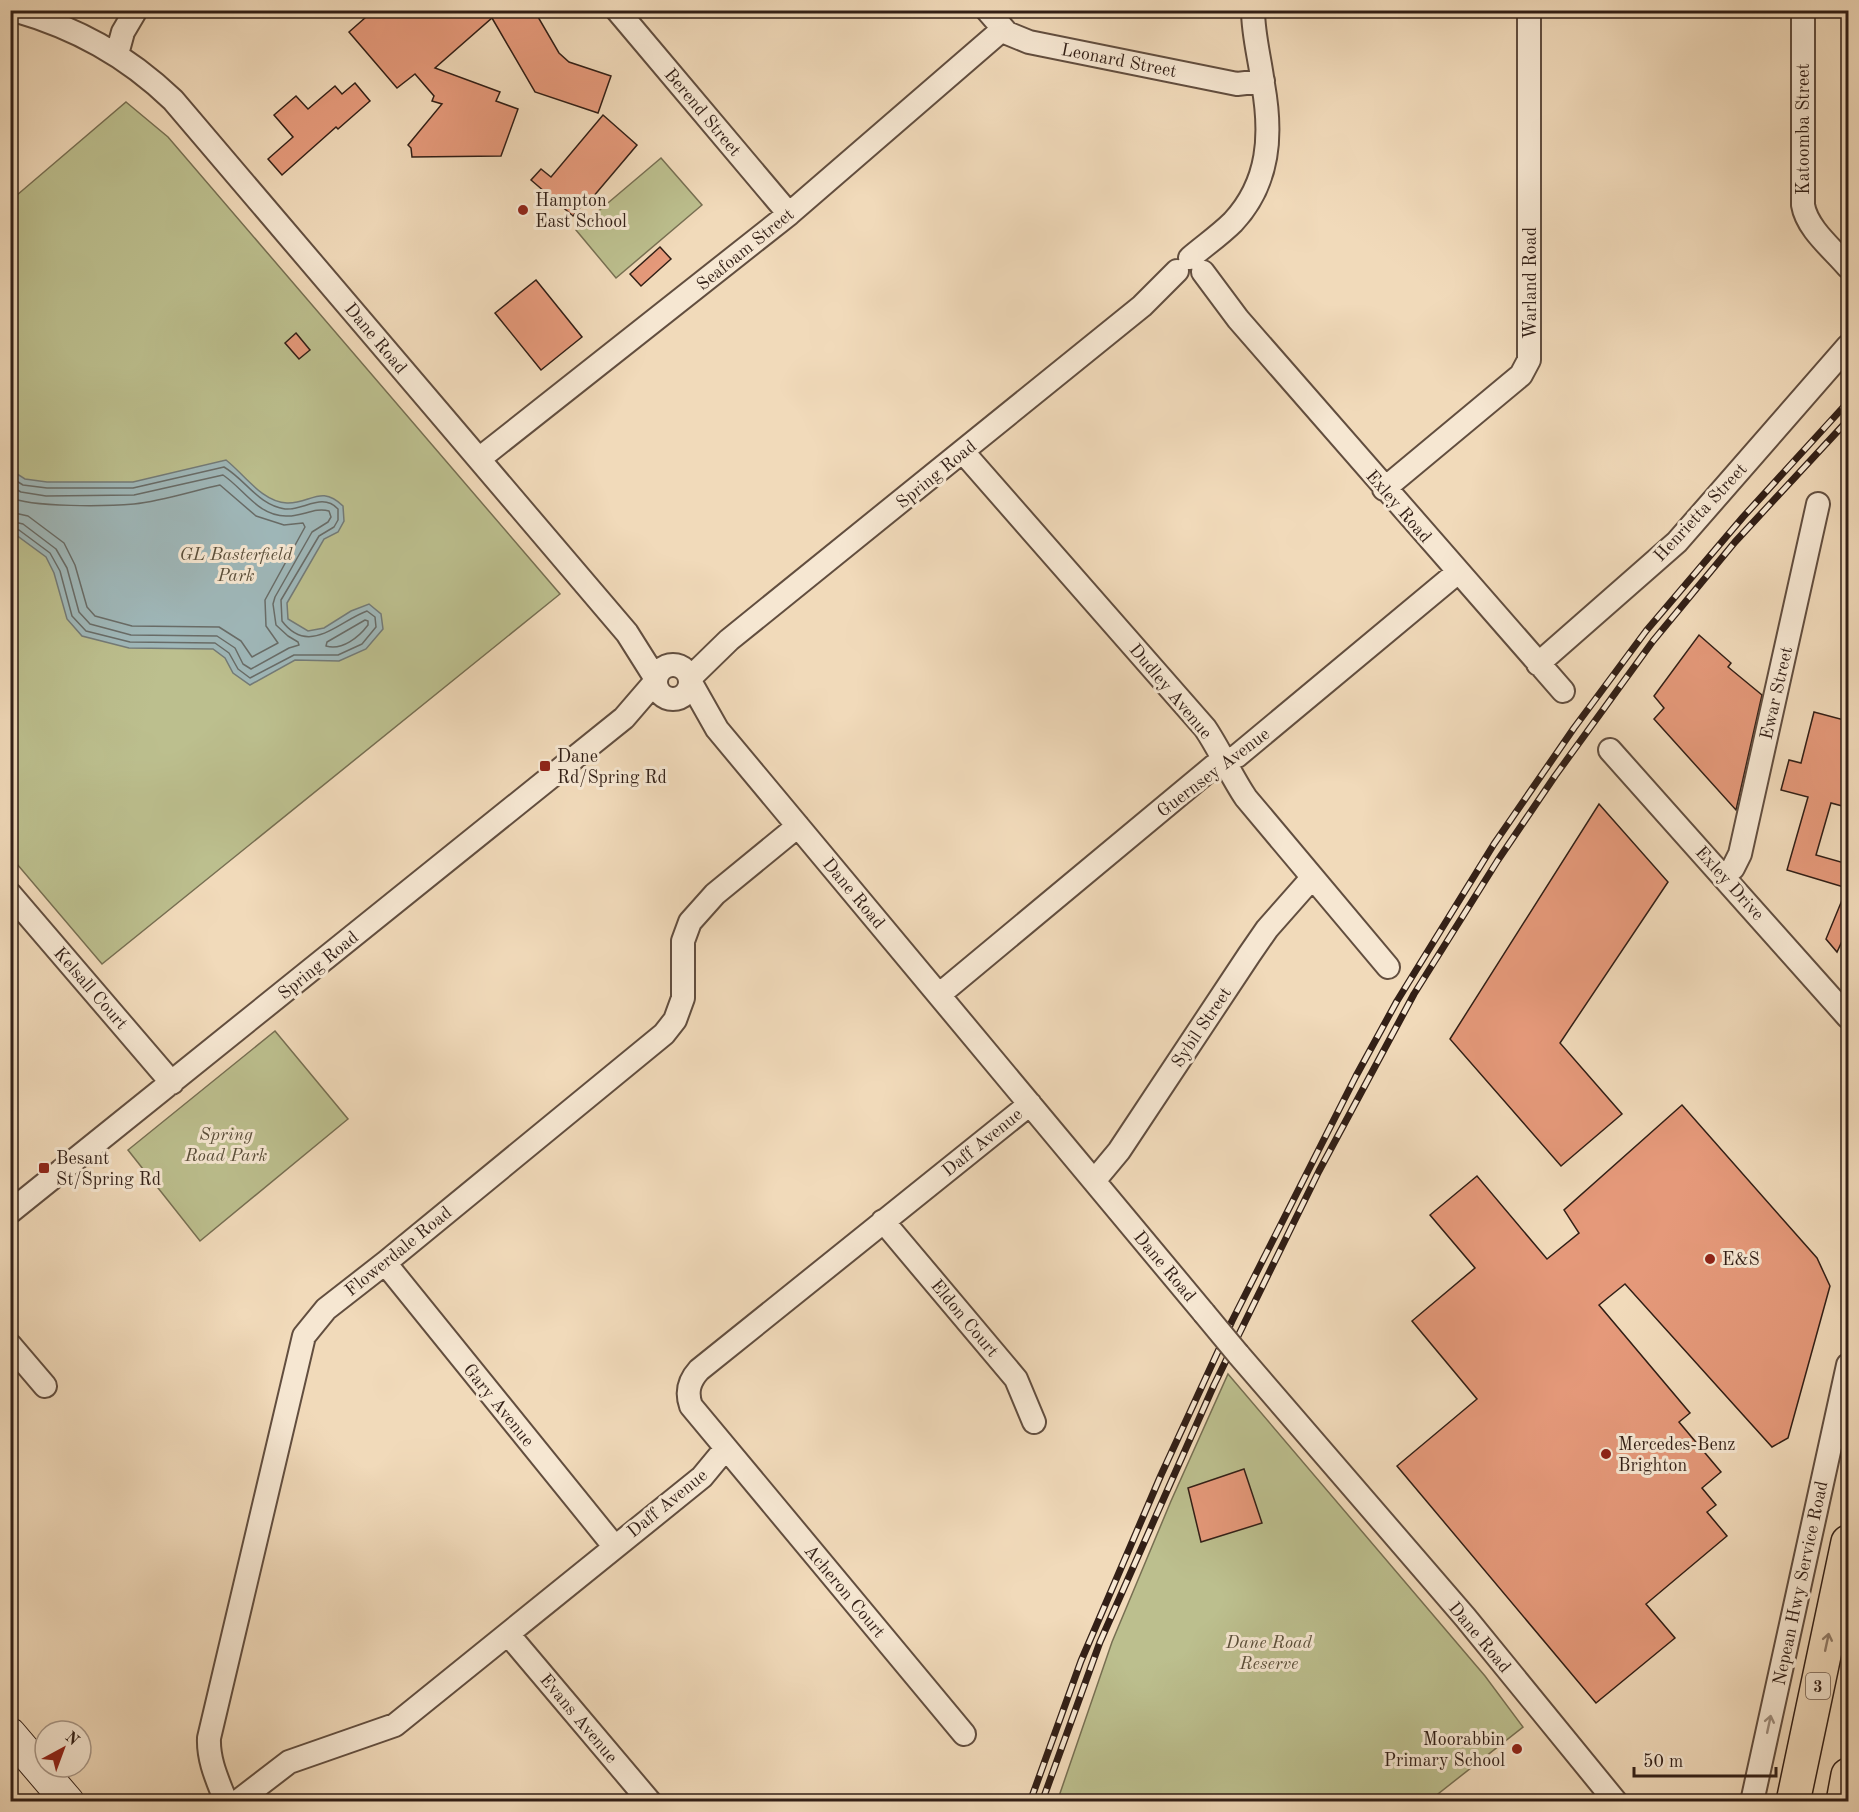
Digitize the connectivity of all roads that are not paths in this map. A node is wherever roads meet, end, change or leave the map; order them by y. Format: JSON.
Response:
{"nodes":[{"id":1,"x":14,"y":10,"type":"edge"},
{"id":2,"x":122,"y":10,"type":"edge"},
{"id":3,"x":136,"y":10,"type":"edge"},
{"id":4,"x":617,"y":10,"type":"edge"},
{"id":5,"x":987,"y":10,"type":"edge"},
{"id":6,"x":1253,"y":10,"type":"edge"},
{"id":7,"x":1529,"y":10,"type":"edge"},
{"id":8,"x":1803,"y":10,"type":"edge"},
{"id":9,"x":1003,"y":29,"type":"junction"},
{"id":10,"x":107,"y":48,"type":"junction"},
{"id":11,"x":1263,"y":81,"type":"junction"},
{"id":12,"x":789,"y":214,"type":"junction"},
{"id":13,"x":1848,"y":267,"type":"edge"},
{"id":14,"x":1192,"y":272,"type":"junction"},
{"id":15,"x":1848,"y":346,"type":"edge"},
{"id":16,"x":963,"y":452,"type":"junction"},
{"id":17,"x":479,"y":459,"type":"junction"},
{"id":18,"x":1384,"y":489,"type":"junction"},
{"id":19,"x":1818,"y":504,"type":"dead end"},
{"id":20,"x":1458,"y":572,"type":"junction"},
{"id":21,"x":1538,"y":664,"type":"junction"},
{"id":22,"x":673,"y":681,"type":"junction"},
{"id":23,"x":1563,"y":691,"type":"dead end"},
{"id":24,"x":1610,"y":750,"type":"dead end"},
{"id":25,"x":1225,"y":761,"type":"junction"},
{"id":26,"x":798,"y":825,"type":"junction"},
{"id":27,"x":1724,"y":876,"type":"junction"},
{"id":28,"x":1312,"y":878,"type":"junction"},
{"id":29,"x":10,"y":894,"type":"edge"},
{"id":30,"x":1388,"y":967,"type":"dead end"},
{"id":31,"x":939,"y":994,"type":"junction"},
{"id":32,"x":1848,"y":1017,"type":"edge"},
{"id":33,"x":172,"y":1083,"type":"junction"},
{"id":34,"x":1030,"y":1104,"type":"junction"},
{"id":35,"x":1094,"y":1181,"type":"junction"},
{"id":36,"x":10,"y":1212,"type":"edge"},
{"id":37,"x":883,"y":1221,"type":"junction"},
{"id":38,"x":385,"y":1263,"type":"junction"},
{"id":39,"x":10,"y":1345,"type":"edge"},
{"id":40,"x":1848,"y":1365,"type":"edge"},
{"id":41,"x":45,"y":1386,"type":"dead end"},
{"id":42,"x":1034,"y":1422,"type":"dead end"},
{"id":43,"x":726,"y":1448,"type":"junction"},
{"id":44,"x":1848,"y":1542,"type":"edge"},
{"id":45,"x":614,"y":1546,"type":"junction"},
{"id":46,"x":508,"y":1634,"type":"junction"},
{"id":47,"x":10,"y":1734,"type":"edge"},
{"id":48,"x":964,"y":1734,"type":"dead end"},
{"id":49,"x":1848,"y":1775,"type":"edge"},
{"id":50,"x":68,"y":1802,"type":"edge"},
{"id":51,"x":226,"y":1802,"type":"edge"},
{"id":52,"x":237,"y":1802,"type":"edge"},
{"id":53,"x":650,"y":1802,"type":"edge"},
{"id":54,"x":1616,"y":1802,"type":"edge"},
{"id":55,"x":1752,"y":1802,"type":"edge"},
{"id":56,"x":1793,"y":1802,"type":"edge"},
{"id":57,"x":1843,"y":1802,"type":"edge"}],
"edges":[{"from":1,"to":10,"type":"street","name":"Dane Road"},
{"from":2,"to":10,"type":"street"},
{"from":3,"to":10,"type":"street"},
{"from":4,"to":12,"type":"street","name":"Berend Street"},
{"from":5,"to":9,"type":"street","name":"Leonard Street"},
{"from":6,"to":11,"type":"street"},
{"from":7,"to":18,"type":"street","name":"Warland Road"},
{"from":8,"to":13,"type":"street","name":"Katoomba Street"},
{"from":9,"to":11,"type":"street","name":"Leonard Street"},
{"from":9,"to":12,"type":"street","name":"Seafoam Street"},
{"from":10,"to":17,"type":"street","name":"Dane Road"},
{"from":11,"to":14,"type":"street"},
{"from":12,"to":17,"type":"street","name":"Seafoam Street"},
{"from":14,"to":16,"type":"street","name":"Spring Road"},
{"from":14,"to":18,"type":"street","name":"Exley Road"},
{"from":15,"to":21,"type":"street","name":"Henrietta Street"},
{"from":16,"to":22,"type":"street","name":"Spring Road"},
{"from":16,"to":25,"type":"street","name":"Dudley Avenue"},
{"from":17,"to":22,"type":"street","name":"Dane Road"},
{"from":18,"to":20,"type":"street","name":"Exley Road"},
{"from":19,"to":27,"type":"street","name":"Ewar Street"},
{"from":20,"to":21,"type":"street","name":"Exley Road"},
{"from":20,"to":25,"type":"street","name":"Guernsey Avenue"},
{"from":21,"to":23,"type":"street","name":"Exley Road"},
{"from":22,"to":26,"type":"street","name":"Dane Road"},
{"from":22,"to":33,"type":"street","name":"Spring Road"},
{"from":24,"to":27,"type":"street","name":"Exley Drive"},
{"from":25,"to":28,"type":"street","name":"Dudley Avenue"},
{"from":25,"to":31,"type":"street","name":"Guernsey Avenue"},
{"from":26,"to":31,"type":"street","name":"Dane Road"},
{"from":26,"to":38,"type":"street","name":"Flowerdale Road"},
{"from":27,"to":32,"type":"street","name":"Exley Drive"},
{"from":28,"to":30,"type":"street","name":"Dudley Avenue"},
{"from":28,"to":35,"type":"street","name":"Sybil Street"},
{"from":29,"to":33,"type":"street","name":"Kelsall Court"},
{"from":31,"to":34,"type":"street","name":"Dane Road"},
{"from":33,"to":36,"type":"street","name":"Spring Road"},
{"from":34,"to":35,"type":"street","name":"Dane Road"},
{"from":34,"to":37,"type":"street","name":"Daff Avenue"},
{"from":35,"to":54,"type":"street","name":"Dane Road","bridge":true},
{"from":37,"to":42,"type":"street","name":"Eldon Court"},
{"from":37,"to":43,"type":"street","name":"Daff Avenue"},
{"from":38,"to":45,"type":"street","name":"Gary Avenue"},
{"from":38,"to":51,"type":"street","name":"Flowerdale Road"},
{"from":39,"to":41,"type":"street"},
{"from":55,"to":40,"type":"street","name":"Nepean Hwy Service Road","one_way":true},
{"from":43,"to":45,"type":"street","name":"Daff Avenue"},
{"from":43,"to":48,"type":"street","name":"Acheron Court"},
{"from":56,"to":44,"type":"highway","number":"3","one_way":true},
{"from":45,"to":46,"type":"street","name":"Daff Avenue"},
{"from":46,"to":52,"type":"street","name":"Daff Avenue"},
{"from":46,"to":53,"type":"street","name":"Evans Avenue"},
{"from":47,"to":50,"type":"street"},
{"from":49,"to":57,"type":"highway"}]}
